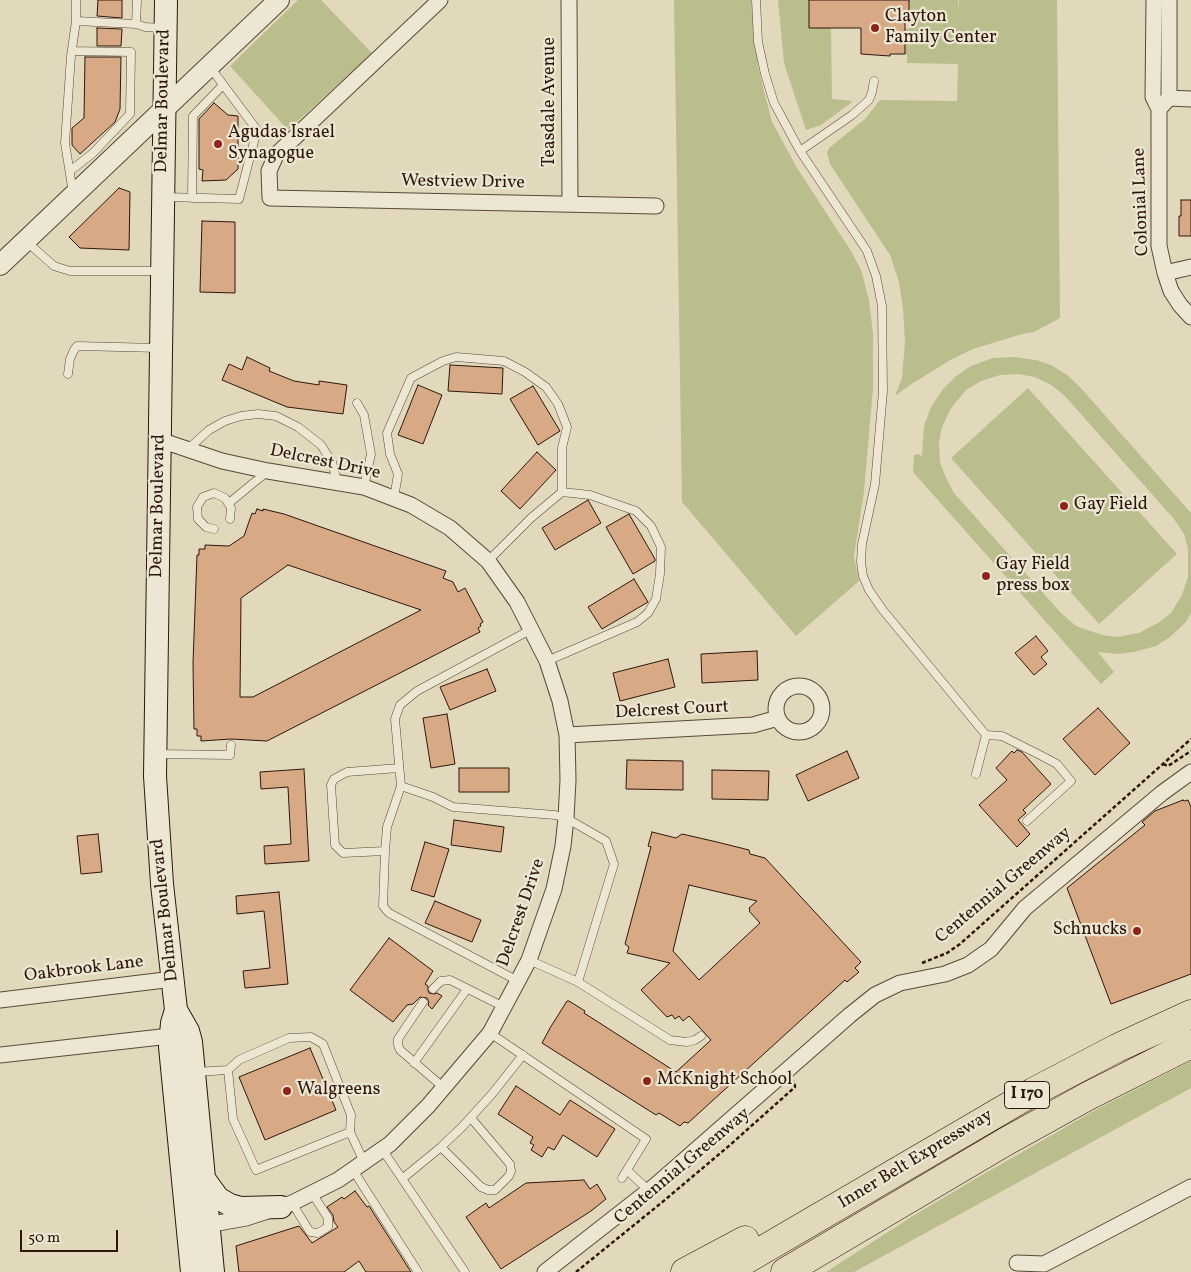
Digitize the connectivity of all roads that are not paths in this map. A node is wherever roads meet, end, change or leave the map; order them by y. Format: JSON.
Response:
{"nodes":[{"id":1,"x":76,"y":0,"type":"edge"},
{"id":2,"x":137,"y":0,"type":"edge"},
{"id":3,"x":166,"y":0,"type":"edge"},
{"id":4,"x":279,"y":0,"type":"edge"},
{"id":5,"x":440,"y":0,"type":"edge"},
{"id":6,"x":569,"y":0,"type":"edge"},
{"id":7,"x":756,"y":0,"type":"edge"},
{"id":8,"x":1154,"y":0,"type":"edge"},
{"id":9,"x":1169,"y":0,"type":"edge"},
{"id":10,"x":76,"y":21,"type":"junction"},
{"id":11,"x":136,"y":24,"type":"junction"},
{"id":12,"x":165,"y":28,"type":"junction"},
{"id":13,"x":73,"y":51,"type":"junction"},
{"id":14,"x":210,"y":66,"type":"junction"},
{"id":15,"x":1162,"y":67,"type":"junction"},
{"id":16,"x":874,"y":81,"type":"dead end"},
{"id":17,"x":224,"y":85,"type":"junction"},
{"id":18,"x":1191,"y":98,"type":"edge"},
{"id":19,"x":1164,"y":103,"type":"junction"},
{"id":20,"x":165,"y":108,"type":"junction"},
{"id":21,"x":132,"y":126,"type":"junction"},
{"id":22,"x":800,"y":151,"type":"junction"},
{"id":23,"x":70,"y":171,"type":"junction"},
{"id":24,"x":73,"y":195,"type":"junction"},
{"id":25,"x":163,"y":197,"type":"junction"},
{"id":26,"x":192,"y":198,"type":"junction"},
{"id":27,"x":570,"y":204,"type":"junction"},
{"id":28,"x":656,"y":206,"type":"dead end"},
{"id":29,"x":26,"y":240,"type":"junction"},
{"id":30,"x":0,"y":265,"type":"edge"},
{"id":31,"x":1191,"y":267,"type":"edge"},
{"id":32,"x":162,"y":271,"type":"junction"},
{"id":33,"x":1165,"y":273,"type":"junction"},
{"id":34,"x":1189,"y":312,"type":"edge"},
{"id":35,"x":162,"y":348,"type":"junction"},
{"id":36,"x":68,"y":374,"type":"dead end"},
{"id":37,"x":357,"y":403,"type":"dead end"},
{"id":38,"x":160,"y":440,"type":"junction"},
{"id":39,"x":188,"y":449,"type":"junction"},
{"id":40,"x":268,"y":471,"type":"junction"},
{"id":41,"x":336,"y":482,"type":"junction"},
{"id":42,"x":364,"y":486,"type":"junction"},
{"id":43,"x":562,"y":492,"type":"junction"},
{"id":44,"x":394,"y":498,"type":"junction"},
{"id":45,"x":229,"y":502,"type":"junction"},
{"id":46,"x":230,"y":519,"type":"dead end"},
{"id":47,"x":214,"y":529,"type":"dead end"},
{"id":48,"x":488,"y":560,"type":"junction"},
{"id":49,"x":532,"y":629,"type":"junction"},
{"id":50,"x":547,"y":661,"type":"junction"},
{"id":51,"x":778,"y":718,"type":"dead end"},
{"id":52,"x":567,"y":735,"type":"junction"},
{"id":53,"x":986,"y":735,"type":"junction"},
{"id":54,"x":231,"y":745,"type":"dead end"},
{"id":55,"x":155,"y":754,"type":"junction"},
{"id":56,"x":400,"y":768,"type":"junction"},
{"id":57,"x":1191,"y":772,"type":"edge"},
{"id":58,"x":976,"y":774,"type":"dead end"},
{"id":59,"x":402,"y":786,"type":"junction"},
{"id":60,"x":566,"y":818,"type":"junction"},
{"id":61,"x":1027,"y":821,"type":"dead end"},
{"id":62,"x":385,"y":851,"type":"junction"},
{"id":63,"x":529,"y":960,"type":"junction"},
{"id":64,"x":173,"y":978,"type":"junction"},
{"id":65,"x":518,"y":981,"type":"junction"},
{"id":66,"x":578,"y":982,"type":"junction"},
{"id":67,"x":432,"y":989,"type":"dead end"},
{"id":68,"x":467,"y":989,"type":"junction"},
{"id":69,"x":0,"y":1000,"type":"edge"},
{"id":70,"x":423,"y":1002,"type":"dead end"},
{"id":71,"x":504,"y":1007,"type":"junction"},
{"id":72,"x":176,"y":1010,"type":"junction"},
{"id":73,"x":1191,"y":1014,"type":"edge"},
{"id":74,"x":490,"y":1033,"type":"junction"},
{"id":75,"x":170,"y":1036,"type":"junction"},
{"id":76,"x":701,"y":1036,"type":"dead end"},
{"id":77,"x":1191,"y":1044,"type":"edge"},
{"id":78,"x":0,"y":1055,"type":"edge"},
{"id":79,"x":523,"y":1055,"type":"junction"},
{"id":80,"x":414,"y":1063,"type":"junction"},
{"id":81,"x":228,"y":1070,"type":"junction"},
{"id":82,"x":194,"y":1073,"type":"junction"},
{"id":83,"x":444,"y":1088,"type":"junction"},
{"id":84,"x":470,"y":1118,"type":"junction"},
{"id":85,"x":350,"y":1132,"type":"junction"},
{"id":86,"x":441,"y":1147,"type":"junction"},
{"id":87,"x":382,"y":1149,"type":"junction"},
{"id":88,"x":359,"y":1166,"type":"junction"},
{"id":89,"x":627,"y":1170,"type":"junction"},
{"id":90,"x":622,"y":1178,"type":"dead end"},
{"id":91,"x":402,"y":1179,"type":"junction"},
{"id":92,"x":205,"y":1180,"type":"junction"},
{"id":93,"x":1191,"y":1187,"type":"edge"},
{"id":94,"x":868,"y":1188,"type":"junction"},
{"id":95,"x":649,"y":1191,"type":"junction"},
{"id":96,"x":312,"y":1193,"type":"junction"},
{"id":97,"x":286,"y":1205,"type":"junction"},
{"id":98,"x":198,"y":1227,"type":"junction"},
{"id":99,"x":1017,"y":1263,"type":"dead end"},
{"id":100,"x":192,"y":1272,"type":"edge"},
{"id":101,"x":213,"y":1272,"type":"edge"},
{"id":102,"x":418,"y":1272,"type":"edge"},
{"id":103,"x":465,"y":1272,"type":"edge"},
{"id":104,"x":545,"y":1272,"type":"edge"},
{"id":105,"x":685,"y":1272,"type":"edge"},
{"id":106,"x":725,"y":1272,"type":"edge"},
{"id":107,"x":785,"y":1272,"type":"edge"}],
"edges":[{"from":1,"to":10,"type":"lane"},
{"from":2,"to":11,"type":"lane"},
{"from":3,"to":12,"type":"main road","name":"Delmar Boulevard"},
{"from":4,"to":14,"type":"street"},
{"from":5,"to":27,"type":"street","name":"Westview Drive"},
{"from":6,"to":27,"type":"street","name":"Teasdale Avenue"},
{"from":7,"to":22,"type":"lane"},
{"from":8,"to":15,"type":"street","name":"Colonial Lane"},
{"from":9,"to":15,"type":"street","name":"Colonial Lane"},
{"from":10,"to":11,"type":"lane"},
{"from":10,"to":13,"type":"lane"},
{"from":11,"to":12,"type":"lane"},
{"from":12,"to":20,"type":"main road","name":"Delmar Boulevard"},
{"from":13,"to":21,"type":"lane"},
{"from":13,"to":23,"type":"lane"},
{"from":14,"to":17,"type":"lane"},
{"from":14,"to":20,"type":"street"},
{"from":15,"to":19,"type":"street","name":"Colonial Lane"},
{"from":16,"to":22,"type":"lane"},
{"from":17,"to":26,"type":"lane"},
{"from":17,"to":26,"type":"lane"},
{"from":18,"to":19,"type":"street"},
{"from":19,"to":33,"type":"street","name":"Colonial Lane"},
{"from":20,"to":21,"type":"street"},
{"from":20,"to":25,"type":"main road","name":"Delmar Boulevard"},
{"from":21,"to":23,"type":"lane"},
{"from":21,"to":24,"type":"street"},
{"from":22,"to":53,"type":"lane"},
{"from":23,"to":24,"type":"lane"},
{"from":24,"to":29,"type":"street"},
{"from":25,"to":26,"type":"lane"},
{"from":25,"to":32,"type":"main road","name":"Delmar Boulevard"},
{"from":27,"to":28,"type":"street","name":"Westview Drive"},
{"from":29,"to":30,"type":"street"},
{"from":29,"to":32,"type":"lane"},
{"from":31,"to":33,"type":"street"},
{"from":32,"to":35,"type":"main road","name":"Delmar Boulevard"},
{"from":33,"to":34,"type":"street","name":"Colonial Lane"},
{"from":35,"to":36,"type":"lane"},
{"from":35,"to":38,"type":"main road","name":"Delmar Boulevard"},
{"from":37,"to":42,"type":"lane"},
{"from":38,"to":39,"type":"street","name":"Delcrest Drive"},
{"from":38,"to":55,"type":"main road","name":"Delmar Boulevard"},
{"from":39,"to":40,"type":"street","name":"Delcrest Drive"},
{"from":39,"to":41,"type":"lane"},
{"from":40,"to":41,"type":"street","name":"Delcrest Drive"},
{"from":40,"to":45,"type":"lane"},
{"from":41,"to":42,"type":"street","name":"Delcrest Drive"},
{"from":42,"to":44,"type":"street","name":"Delcrest Drive"},
{"from":43,"to":44,"type":"lane"},
{"from":43,"to":48,"type":"lane"},
{"from":43,"to":50,"type":"lane"},
{"from":44,"to":48,"type":"street","name":"Delcrest Drive"},
{"from":45,"to":46,"type":"lane"},
{"from":45,"to":47,"type":"lane"},
{"from":48,"to":49,"type":"street","name":"Delcrest Drive"},
{"from":49,"to":50,"type":"street","name":"Delcrest Drive"},
{"from":49,"to":56,"type":"lane"},
{"from":50,"to":52,"type":"street","name":"Delcrest Drive"},
{"from":51,"to":52,"type":"street","name":"Delcrest Court"},
{"from":52,"to":60,"type":"street","name":"Delcrest Drive"},
{"from":53,"to":58,"type":"lane"},
{"from":53,"to":61,"type":"lane"},
{"from":54,"to":55,"type":"lane"},
{"from":55,"to":64,"type":"main road","name":"Delmar Boulevard"},
{"from":56,"to":59,"type":"lane"},
{"from":56,"to":62,"type":"lane"},
{"from":57,"to":95,"type":"street"},
{"from":59,"to":60,"type":"lane"},
{"from":59,"to":62,"type":"lane"},
{"from":60,"to":63,"type":"street","name":"Delcrest Drive"},
{"from":60,"to":66,"type":"lane"},
{"from":62,"to":65,"type":"lane"},
{"from":63,"to":65,"type":"street","name":"Delcrest Drive"},
{"from":63,"to":66,"type":"lane"},
{"from":64,"to":69,"type":"street","name":"Oakbrook Lane"},
{"from":64,"to":72,"type":"main road","name":"Delmar Boulevard"},
{"from":65,"to":71,"type":"street","name":"Delcrest Drive"},
{"from":66,"to":76,"type":"lane"},
{"from":67,"to":68,"type":"lane"},
{"from":68,"to":71,"type":"lane"},
{"from":68,"to":80,"type":"lane"},
{"from":70,"to":80,"type":"lane"},
{"from":71,"to":74,"type":"street","name":"Delcrest Drive"},
{"from":72,"to":75,"type":"main road","name":"Delmar Boulevard"},
{"from":72,"to":82,"type":"main road","name":"Delmar Boulevard"},
{"from":73,"to":94,"type":"highway","name":"Inner Belt Expressway","number":"I 170"},
{"from":74,"to":79,"type":"lane"},
{"from":74,"to":83,"type":"street","name":"Delcrest Drive"},
{"from":75,"to":78,"type":"street"},
{"from":75,"to":98,"type":"main road","name":"Delmar Boulevard"},
{"from":77,"to":107,"type":"highway","name":"Inner Belt Expressway","number":"I 170"},
{"from":79,"to":84,"type":"lane"},
{"from":79,"to":89,"type":"lane"},
{"from":80,"to":83,"type":"lane"},
{"from":81,"to":82,"type":"lane"},
{"from":81,"to":85,"type":"lane"},
{"from":81,"to":85,"type":"lane"},
{"from":82,"to":92,"type":"main road","name":"Delmar Boulevard"},
{"from":83,"to":87,"type":"street","name":"Delcrest Drive"},
{"from":84,"to":86,"type":"lane"},
{"from":84,"to":86,"type":"lane"},
{"from":85,"to":88,"type":"lane"},
{"from":86,"to":91,"type":"lane"},
{"from":87,"to":88,"type":"street","name":"Delcrest Drive"},
{"from":87,"to":91,"type":"lane"},
{"from":88,"to":96,"type":"street","name":"Delcrest Drive"},
{"from":88,"to":102,"type":"lane"},
{"from":89,"to":90,"type":"lane"},
{"from":89,"to":95,"type":"lane"},
{"from":91,"to":103,"type":"lane"},
{"from":92,"to":97,"type":"main road"},
{"from":92,"to":98,"type":"main road","name":"Delmar Boulevard"},
{"from":93,"to":99,"type":"street"},
{"from":94,"to":105,"type":"highway"},
{"from":94,"to":106,"type":"highway","name":"Inner Belt Expressway","number":"I 170"},
{"from":95,"to":104,"type":"street"},
{"from":96,"to":97,"type":"street","name":"Delcrest Drive"},
{"from":96,"to":97,"type":"lane"},
{"from":97,"to":98,"type":"street","name":"Delcrest Drive"},
{"from":98,"to":100,"type":"main road","name":"Delmar Boulevard"},
{"from":98,"to":101,"type":"main road","name":"Delmar Boulevard"}]}
